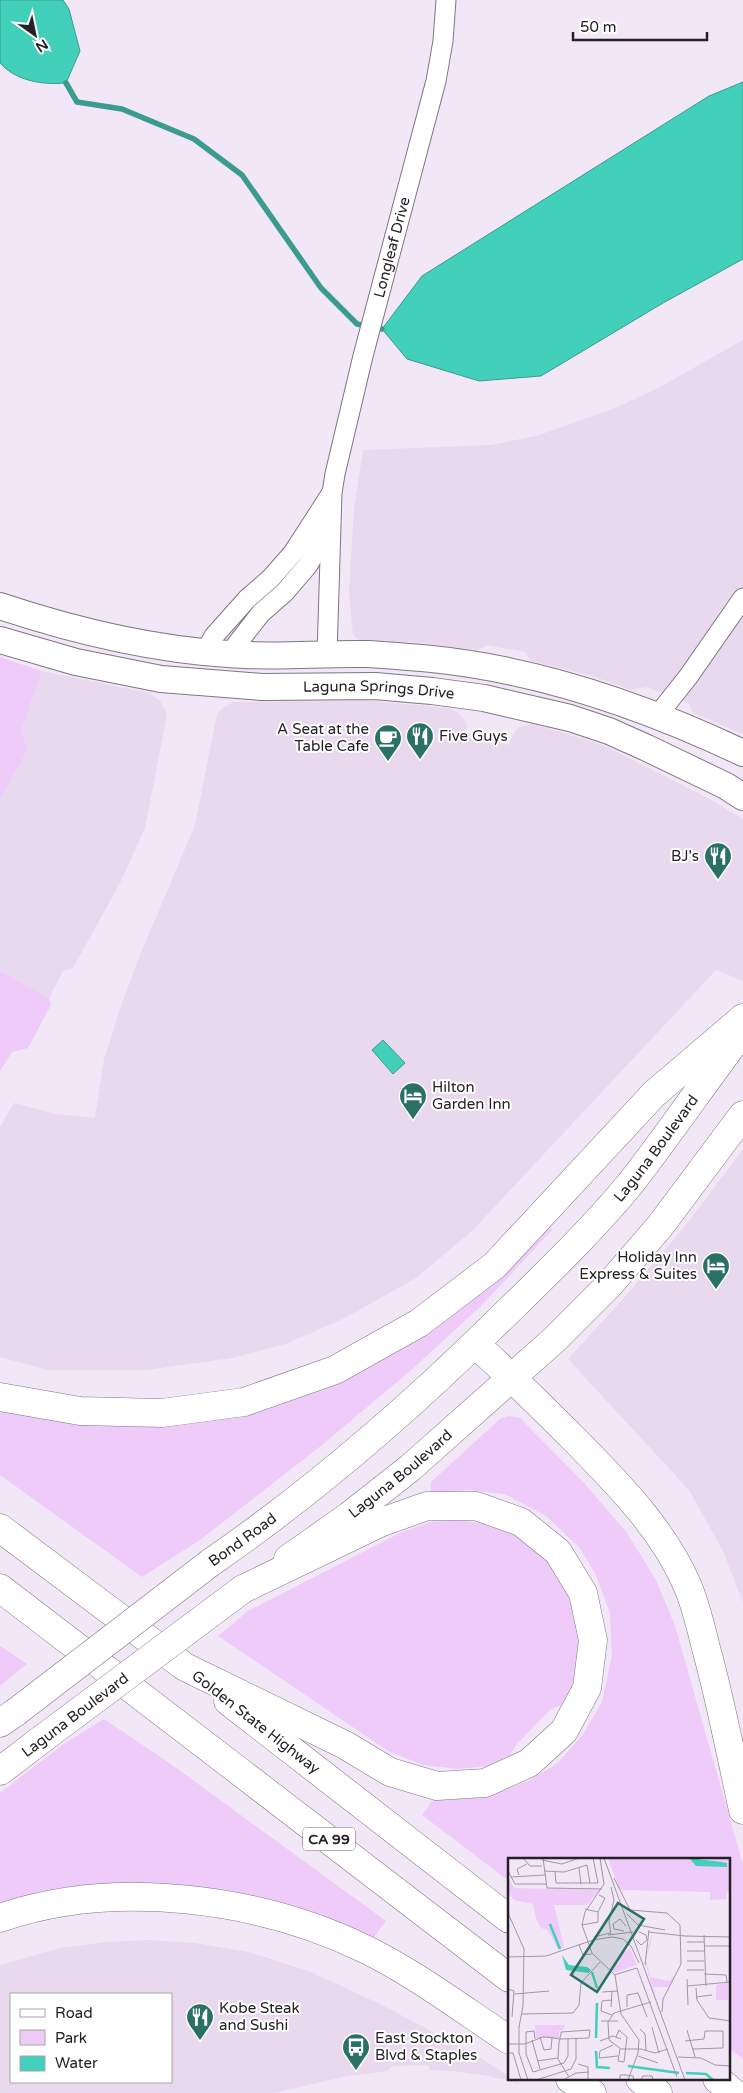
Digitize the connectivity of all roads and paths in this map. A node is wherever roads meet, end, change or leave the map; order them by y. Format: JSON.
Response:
{"nodes":[{"id":1,"x":446,"y":0,"type":"edge"},
{"id":2,"x":332,"y":493,"type":"junction"},
{"id":3,"x":331,"y":523,"type":"junction"},
{"id":4,"x":743,"y":598,"type":"edge"},
{"id":5,"x":0,"y":606,"type":"edge"},
{"id":6,"x":0,"y":640,"type":"edge"},
{"id":7,"x":217,"y":653,"type":"junction"},
{"id":8,"x":327,"y":654,"type":"junction"},
{"id":9,"x":500,"y":670,"type":"junction"},
{"id":10,"x":375,"y":686,"type":"junction"},
{"id":11,"x":585,"y":692,"type":"junction"},
{"id":12,"x":484,"y":698,"type":"junction"},
{"id":13,"x":657,"y":716,"type":"junction"},
{"id":14,"x":570,"y":718,"type":"junction"},
{"id":15,"x":743,"y":752,"type":"edge"},
{"id":16,"x":743,"y":797,"type":"edge"},
{"id":17,"x":743,"y":1018,"type":"edge"},
{"id":18,"x":743,"y":1031,"type":"edge"},
{"id":19,"x":743,"y":1115,"type":"edge"},
{"id":20,"x":475,"y":1344,"type":"junction"},
{"id":21,"x":513,"y":1377,"type":"junction"},
{"id":22,"x":0,"y":1397,"type":"edge"},
{"id":23,"x":0,"y":1528,"type":"edge"},
{"id":24,"x":0,"y":1588,"type":"edge"},
{"id":25,"x":243,"y":1589,"type":"junction"},
{"id":26,"x":0,"y":1606,"type":"edge"},
{"id":27,"x":64,"y":1635,"type":"junction"},
{"id":28,"x":185,"y":1667,"type":"junction"},
{"id":29,"x":8,"y":1717,"type":"edge"},
{"id":30,"x":0,"y":1770,"type":"edge"},
{"id":31,"x":743,"y":1810,"type":"edge"},
{"id":32,"x":508,"y":1917,"type":"edge"},
{"id":33,"x":0,"y":1918,"type":"edge"},
{"id":34,"x":508,"y":1977,"type":"edge"},
{"id":35,"x":508,"y":2039,"type":"edge"},
{"id":36,"x":572,"y":2080,"type":"edge"},
{"id":37,"x":641,"y":2080,"type":"edge"},
{"id":38,"x":718,"y":2080,"type":"edge"},
{"id":39,"x":592,"y":2093,"type":"edge"},
{"id":40,"x":658,"y":2093,"type":"edge"},
{"id":41,"x":734,"y":2093,"type":"edge"}],
"edges":[{"from":1,"to":2,"type":"street","name":"Longleaf Drive"},
{"from":2,"to":3,"type":"street","name":"Longleaf Drive"},
{"from":2,"to":7,"type":"street","name":"Longleaf Drive"},
{"from":3,"to":7,"type":"street","name":"Longleaf Drive"},
{"from":3,"to":8,"type":"street","name":"Longleaf Drive"},
{"from":4,"to":13,"type":"street"},
{"from":5,"to":7,"type":"street"},
{"from":6,"to":10,"type":"street","name":"Laguna Springs Drive"},
{"from":7,"to":8,"type":"street"},
{"from":8,"to":9,"type":"street"},
{"from":9,"to":10,"type":"street"},
{"from":9,"to":11,"type":"street"},
{"from":10,"to":12,"type":"street","name":"Laguna Springs Drive"},
{"from":11,"to":12,"type":"street"},
{"from":11,"to":13,"type":"street"},
{"from":12,"to":14,"type":"street","name":"Laguna Springs Drive"},
{"from":13,"to":14,"type":"street"},
{"from":13,"to":15,"type":"street"},
{"from":14,"to":16,"type":"street","name":"Laguna Springs Drive"},
{"from":17,"to":22,"type":"main road"},
{"from":18,"to":20,"type":"main road","name":"Laguna Boulevard"},
{"from":19,"to":21,"type":"main road","name":"Laguna Boulevard"},
{"from":20,"to":21,"type":"main road"},
{"from":20,"to":29,"type":"main road","name":"Bond Road","bridge":true},
{"from":21,"to":25,"type":"main road","name":"Laguna Boulevard"},
{"from":21,"to":31,"type":"main road"},
{"from":23,"to":28,"type":"main road","name":"Golden State Highway","number":"CA 99"},
{"from":24,"to":27,"type":"main road","number":"CA 99"},
{"from":25,"to":28,"type":"main road"},
{"from":25,"to":30,"type":"main road","name":"Laguna Boulevard","bridge":true},
{"from":26,"to":27,"type":"main road"},
{"from":27,"to":34,"type":"main road","number":"CA 99"},
{"from":28,"to":32,"type":"main road","name":"Golden State Highway","number":"CA 99"},
{"from":33,"to":35,"type":"main road"},
{"from":36,"to":39,"type":"main road"},
{"from":37,"to":40,"type":"main road"},
{"from":38,"to":41,"type":"main road"}]}
